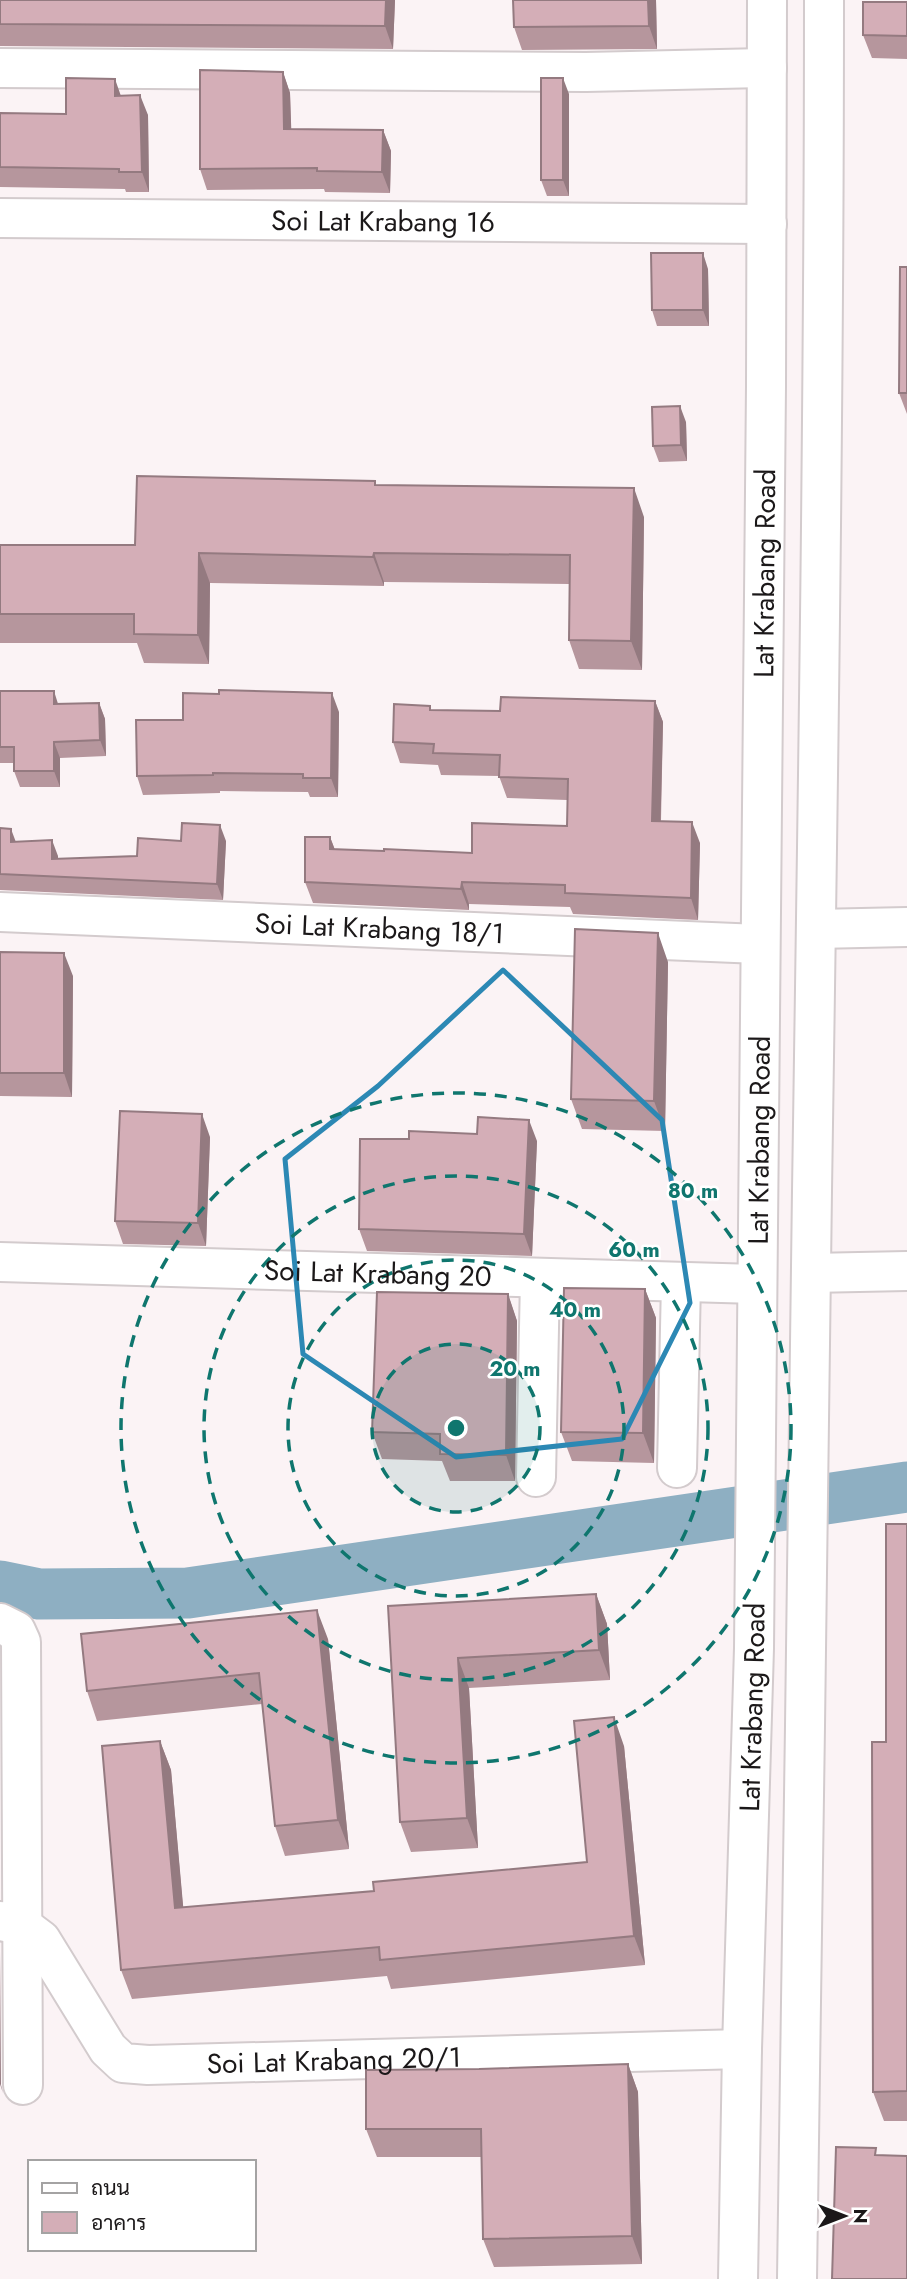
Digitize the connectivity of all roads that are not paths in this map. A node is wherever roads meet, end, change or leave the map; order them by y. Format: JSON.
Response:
{"nodes":[{"id":1,"x":767,"y":0,"type":"edge"},
{"id":2,"x":824,"y":0,"type":"edge"},
{"id":3,"x":0,"y":68,"type":"edge"},
{"id":4,"x":767,"y":68,"type":"junction"},
{"id":5,"x":0,"y":218,"type":"edge"},
{"id":6,"x":767,"y":223,"type":"junction"},
{"id":7,"x":0,"y":912,"type":"edge"},
{"id":8,"x":907,"y":927,"type":"edge"},
{"id":9,"x":816,"y":929,"type":"junction"},
{"id":10,"x":759,"y":944,"type":"junction"},
{"id":11,"x":0,"y":1262,"type":"edge"},
{"id":12,"x":907,"y":1271,"type":"edge"},
{"id":13,"x":811,"y":1273,"type":"junction"},
{"id":14,"x":540,"y":1278,"type":"junction"},
{"id":15,"x":681,"y":1282,"type":"junction"},
{"id":16,"x":756,"y":1284,"type":"junction"},
{"id":17,"x":677,"y":1468,"type":"dead end"},
{"id":18,"x":536,"y":1477,"type":"dead end"},
{"id":19,"x":0,"y":1623,"type":"edge"},
{"id":20,"x":11,"y":1923,"type":"edge"},
{"id":21,"x":742,"y":2049,"type":"junction"},
{"id":22,"x":23,"y":2085,"type":"dead end"},
{"id":23,"x":738,"y":2279,"type":"edge"},
{"id":24,"x":797,"y":2279,"type":"edge"}],
"edges":[{"from":1,"to":4,"type":"street","name":"Lat Krabang Road"},
{"from":2,"to":9,"type":"street","name":"Lat Krabang Road"},
{"from":3,"to":4,"type":"street"},
{"from":4,"to":6,"type":"street","name":"Lat Krabang Road"},
{"from":5,"to":6,"type":"street","name":"Soi Lat Krabang 16"},
{"from":6,"to":10,"type":"street","name":"Lat Krabang Road"},
{"from":7,"to":10,"type":"street","name":"Soi Lat Krabang 18/1"},
{"from":8,"to":9,"type":"street"},
{"from":9,"to":13,"type":"street","name":"Lat Krabang Road"},
{"from":10,"to":16,"type":"street","name":"Lat Krabang Road"},
{"from":11,"to":14,"type":"street","name":"Soi Lat Krabang 20"},
{"from":12,"to":13,"type":"street"},
{"from":13,"to":24,"type":"street","name":"Lat Krabang Road"},
{"from":14,"to":15,"type":"street","name":"Soi Lat Krabang 20"},
{"from":14,"to":18,"type":"street"},
{"from":15,"to":16,"type":"street","name":"Soi Lat Krabang 20"},
{"from":15,"to":17,"type":"street"},
{"from":16,"to":21,"type":"street","name":"Lat Krabang Road"},
{"from":19,"to":20,"type":"street"},
{"from":20,"to":21,"type":"street","name":"Soi Lat Krabang 20/1"},
{"from":20,"to":22,"type":"street"},
{"from":21,"to":23,"type":"street","name":"Lat Krabang Road"}]}
